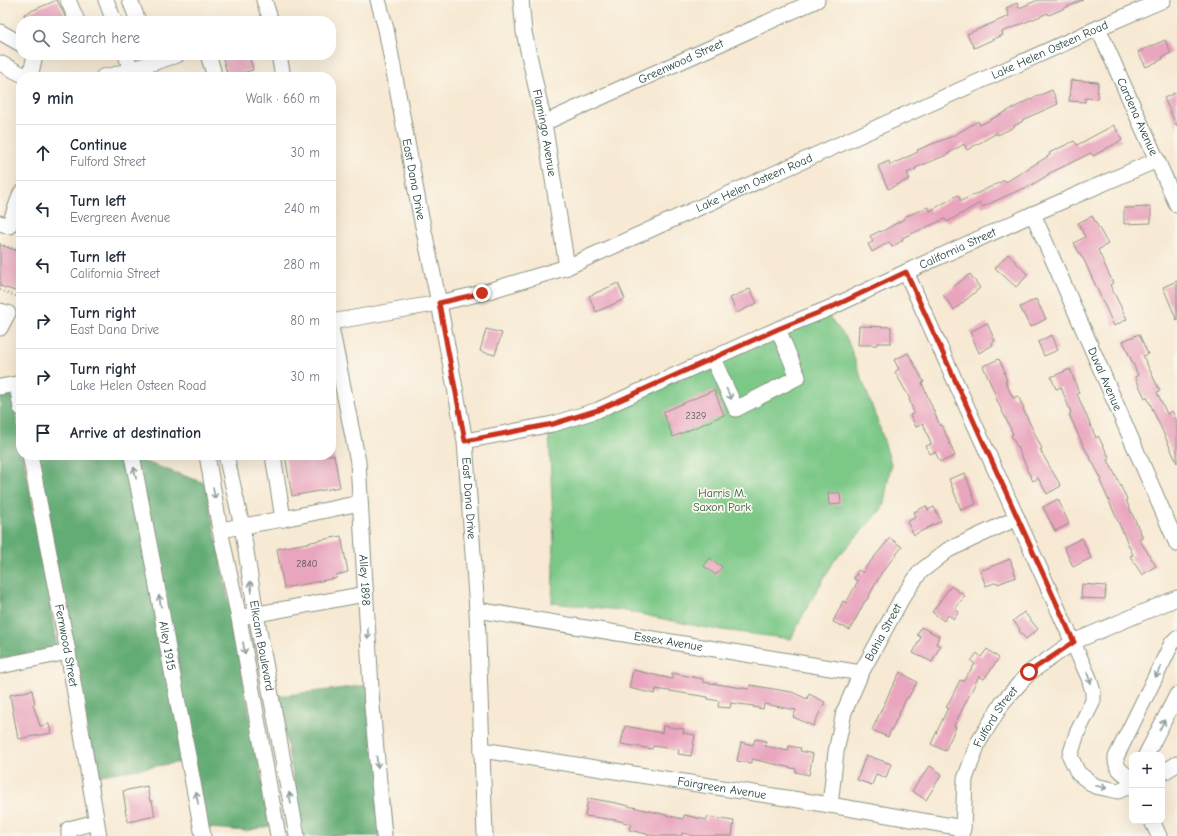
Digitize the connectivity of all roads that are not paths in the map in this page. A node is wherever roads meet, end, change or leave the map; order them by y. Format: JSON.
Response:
{"nodes":[{"id":1,"x":68,"y":0,"type":"edge"},
{"id":2,"x":106,"y":0,"type":"edge"},
{"id":3,"x":130,"y":0,"type":"edge"},
{"id":4,"x":264,"y":0,"type":"edge"},
{"id":5,"x":378,"y":0,"type":"edge"},
{"id":6,"x":521,"y":0,"type":"edge"},
{"id":7,"x":817,"y":0,"type":"edge"},
{"id":8,"x":1163,"y":0,"type":"edge"},
{"id":9,"x":73,"y":16,"type":"edge"},
{"id":10,"x":112,"y":16,"type":"edge"},
{"id":11,"x":136,"y":16,"type":"edge"},
{"id":12,"x":269,"y":16,"type":"edge"},
{"id":13,"x":0,"y":25,"type":"edge"},
{"id":14,"x":1098,"y":28,"type":"junction"},
{"id":15,"x":0,"y":32,"type":"edge"},
{"id":16,"x":16,"y":34,"type":"edge"},
{"id":17,"x":16,"y":41,"type":"edge"},
{"id":18,"x":33,"y":60,"type":"edge"},
{"id":19,"x":128,"y":60,"type":"edge"},
{"id":20,"x":164,"y":60,"type":"edge"},
{"id":21,"x":210,"y":60,"type":"edge"},
{"id":22,"x":279,"y":60,"type":"edge"},
{"id":23,"x":0,"y":63,"type":"edge"},
{"id":24,"x":149,"y":66,"type":"edge"},
{"id":25,"x":213,"y":70,"type":"dead end"},
{"id":26,"x":18,"y":72,"type":"edge"},
{"id":27,"x":30,"y":72,"type":"edge"},
{"id":28,"x":132,"y":72,"type":"edge"},
{"id":29,"x":134,"y":72,"type":"edge"},
{"id":30,"x":282,"y":72,"type":"edge"},
{"id":31,"x":544,"y":123,"type":"junction"},
{"id":32,"x":1157,"y":160,"type":"junction"},
{"id":33,"x":1177,"y":205,"type":"edge"},
{"id":34,"x":16,"y":207,"type":"edge"},
{"id":35,"x":1033,"y":214,"type":"junction"},
{"id":36,"x":0,"y":223,"type":"edge"},
{"id":37,"x":567,"y":267,"type":"junction"},
{"id":38,"x":906,"y":272,"type":"junction"},
{"id":39,"x":439,"y":303,"type":"junction"},
{"id":40,"x":0,"y":311,"type":"edge"},
{"id":41,"x":336,"y":321,"type":"edge"},
{"id":42,"x":0,"y":328,"type":"edge"},
{"id":43,"x":778,"y":329,"type":"junction"},
{"id":44,"x":713,"y":359,"type":"junction"},
{"id":45,"x":336,"y":373,"type":"edge"},
{"id":46,"x":16,"y":385,"type":"edge"},
{"id":47,"x":0,"y":388,"type":"edge"},
{"id":48,"x":465,"y":441,"type":"junction"},
{"id":49,"x":31,"y":460,"type":"edge"},
{"id":50,"x":133,"y":460,"type":"edge"},
{"id":51,"x":208,"y":460,"type":"edge"},
{"id":52,"x":227,"y":460,"type":"edge"},
{"id":53,"x":274,"y":460,"type":"edge"},
{"id":54,"x":360,"y":503,"type":"junction"},
{"id":55,"x":1017,"y":518,"type":"junction"},
{"id":56,"x":282,"y":519,"type":"junction"},
{"id":57,"x":242,"y":526,"type":"junction"},
{"id":58,"x":220,"y":530,"type":"junction"},
{"id":59,"x":1177,"y":544,"type":"edge"},
{"id":60,"x":365,"y":594,"type":"junction"},
{"id":61,"x":1177,"y":598,"type":"edge"},
{"id":62,"x":477,"y":610,"type":"junction"},
{"id":63,"x":256,"y":614,"type":"junction"},
{"id":64,"x":239,"y":618,"type":"junction"},
{"id":65,"x":1177,"y":638,"type":"edge"},
{"id":66,"x":1074,"y":642,"type":"junction"},
{"id":67,"x":68,"y":652,"type":"junction"},
{"id":68,"x":0,"y":666,"type":"edge"},
{"id":69,"x":861,"y":673,"type":"junction"},
{"id":70,"x":1177,"y":695,"type":"edge"},
{"id":71,"x":482,"y":750,"type":"junction"},
{"id":72,"x":1148,"y":752,"type":"edge"},
{"id":73,"x":1177,"y":764,"type":"edge"},
{"id":74,"x":1165,"y":771,"type":"edge"},
{"id":75,"x":1129,"y":777,"type":"edge"},
{"id":76,"x":1129,"y":786,"type":"edge"},
{"id":77,"x":830,"y":805,"type":"junction"},
{"id":78,"x":1153,"y":824,"type":"edge"},
{"id":79,"x":98,"y":829,"type":"edge"},
{"id":80,"x":962,"y":832,"type":"edge"},
{"id":81,"x":69,"y":836,"type":"edge"},
{"id":82,"x":203,"y":836,"type":"edge"},
{"id":83,"x":278,"y":836,"type":"edge"},
{"id":84,"x":298,"y":836,"type":"edge"},
{"id":85,"x":384,"y":836,"type":"edge"},
{"id":86,"x":485,"y":836,"type":"edge"},
{"id":87,"x":1159,"y":836,"type":"edge"}],
"edges":[{"from":1,"to":9,"type":"street"},
{"from":2,"to":10,"type":"street"},
{"from":3,"to":11,"type":"street"},
{"from":4,"to":12,"type":"street"},
{"from":5,"to":39,"type":"street","name":"East Dana Drive"},
{"from":6,"to":31,"type":"street","name":"Flamingo Avenue"},
{"from":7,"to":31,"type":"street","name":"Greenwood Street"},
{"from":8,"to":14,"type":"street","name":"Lake Helen Osteen Road"},
{"from":13,"to":16,"type":"street"},
{"from":14,"to":32,"type":"street","name":"Cardena Avenue"},
{"from":14,"to":37,"type":"street","name":"Lake Helen Osteen Road"},
{"from":15,"to":17,"type":"street"},
{"from":18,"to":27,"type":"street"},
{"from":19,"to":28,"type":"street"},
{"from":20,"to":24,"type":"street"},
{"from":21,"to":25,"type":"street"},
{"from":22,"to":30,"type":"street"},
{"from":23,"to":26,"type":"street"},
{"from":24,"to":29,"type":"street"},
{"from":31,"to":37,"type":"street","name":"Flamingo Avenue"},
{"from":32,"to":33,"type":"street","name":"Cardena Avenue"},
{"from":32,"to":35,"type":"street","name":"California Street"},
{"from":34,"to":36,"type":"street"},
{"from":35,"to":38,"type":"street","name":"California Street"},
{"from":35,"to":59,"type":"street","name":"Duval Avenue"},
{"from":37,"to":39,"type":"street","name":"Lake Helen Osteen Road"},
{"from":38,"to":43,"type":"street","name":"California Street"},
{"from":38,"to":55,"type":"street"},
{"from":39,"to":41,"type":"street","name":"Lake Helen Osteen Road"},
{"from":39,"to":48,"type":"street","name":"East Dana Drive"},
{"from":40,"to":42,"type":"street"},
{"from":43,"to":44,"type":"street","name":"California Street"},
{"from":44,"to":43,"type":"street","one_way":true},
{"from":44,"to":48,"type":"street","name":"California Street"},
{"from":45,"to":54,"type":"street","name":"Alley 1898"},
{"from":46,"to":47,"type":"street"},
{"from":48,"to":62,"type":"street","name":"East Dana Drive"},
{"from":49,"to":67,"type":"street","name":"Fernwood Street"},
{"from":82,"to":50,"type":"street","name":"Alley 1915","one_way":true},
{"from":51,"to":58,"type":"street","name":"Elkcam Boulevard","one_way":true},
{"from":52,"to":57,"type":"street","name":"Elkcam Boulevard"},
{"from":53,"to":56,"type":"street"},
{"from":54,"to":56,"type":"street"},
{"from":54,"to":60,"type":"street","name":"Alley 1898"},
{"from":55,"to":66,"type":"street"},
{"from":55,"to":69,"type":"street","name":"Bahia Street"},
{"from":56,"to":57,"type":"street"},
{"from":57,"to":58,"type":"street"},
{"from":63,"to":57,"type":"street","name":"Elkcam Boulevard","one_way":true},
{"from":58,"to":64,"type":"street","name":"Elkcam Boulevard"},
{"from":60,"to":63,"type":"street"},
{"from":60,"to":85,"type":"street","name":"Alley 1898","one_way":true},
{"from":61,"to":66,"type":"street","name":"Fulford Street"},
{"from":62,"to":69,"type":"street","name":"Essex Avenue"},
{"from":62,"to":71,"type":"street","name":"East Dana Drive"},
{"from":63,"to":64,"type":"street"},
{"from":84,"to":63,"type":"street","name":"Elkcam Boulevard","one_way":true},
{"from":64,"to":83,"type":"street","name":"Elkcam Boulevard","one_way":true},
{"from":65,"to":75,"type":"street","one_way":true},
{"from":66,"to":76,"type":"street","one_way":true},
{"from":66,"to":80,"type":"street","name":"Fulford Street"},
{"from":67,"to":68,"type":"street"},
{"from":67,"to":79,"type":"street","name":"Fernwood Street"},
{"from":69,"to":77,"type":"street","name":"Bahia Street"},
{"from":72,"to":70,"type":"street","one_way":true},
{"from":71,"to":77,"type":"street","name":"Fairgreen Avenue"},
{"from":71,"to":86,"type":"street","name":"East Dana Drive"},
{"from":73,"to":74,"type":"street"},
{"from":77,"to":80,"type":"street","name":"Fairgreen Avenue"},
{"from":78,"to":87,"type":"street"},
{"from":79,"to":81,"type":"street"}]}
